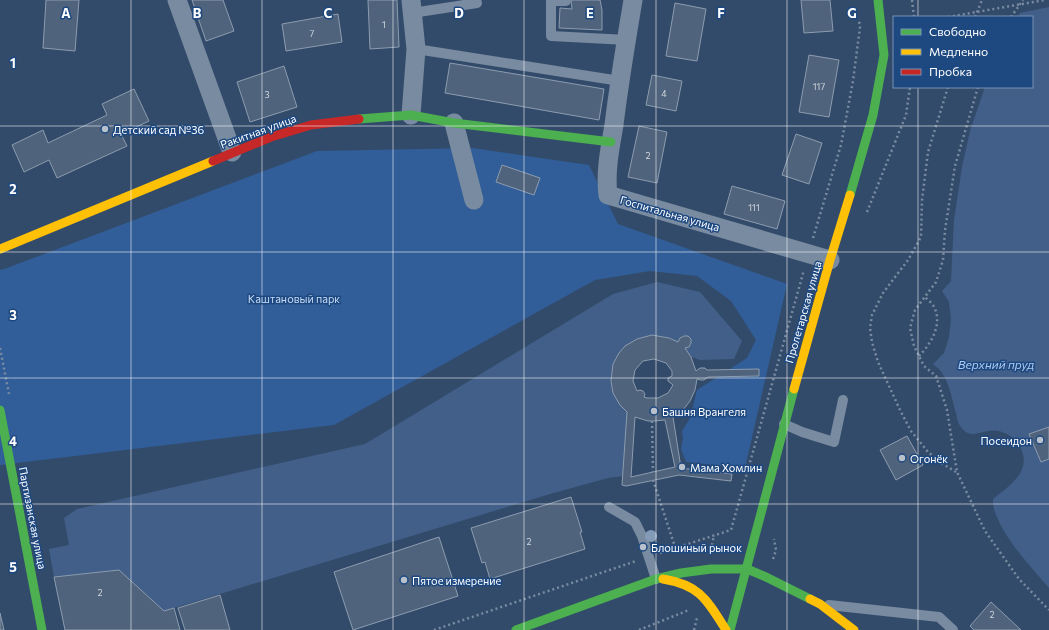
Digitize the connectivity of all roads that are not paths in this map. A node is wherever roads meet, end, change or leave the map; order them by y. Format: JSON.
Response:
{"nodes":[{"id":1,"x":177,"y":0,"type":"edge"},
{"id":2,"x":476,"y":0,"type":"edge"},
{"id":3,"x":565,"y":0,"type":"edge"},
{"id":4,"x":633,"y":0,"type":"edge"},
{"id":5,"x":878,"y":0,"type":"edge"},
{"id":6,"x":412,"y":7,"type":"edge"},
{"id":7,"x":626,"y":40,"type":"junction"},
{"id":8,"x":416,"y":49,"type":"junction"},
{"id":9,"x":620,"y":81,"type":"junction"},
{"id":10,"x":411,"y":115,"type":"junction"},
{"id":11,"x":454,"y":123,"type":"junction"},
{"id":12,"x":611,"y":142,"type":"junction"},
{"id":13,"x":232,"y":152,"type":"junction"},
{"id":14,"x":474,"y":200,"type":"dead end"},
{"id":15,"x":0,"y":249,"type":"edge"},
{"id":16,"x":830,"y":260,"type":"junction"},
{"id":17,"x":843,"y":400,"type":"dead end"},
{"id":18,"x":0,"y":410,"type":"edge"},
{"id":19,"x":784,"y":424,"type":"junction"},
{"id":20,"x":609,"y":506,"type":"dead end"},
{"id":21,"x":738,"y":556,"type":"dead end"},
{"id":22,"x":749,"y":560,"type":"junction"},
{"id":23,"x":685,"y":564,"type":"dead end"},
{"id":24,"x":747,"y":569,"type":"junction"},
{"id":25,"x":766,"y":577,"type":"junction"},
{"id":26,"x":656,"y":579,"type":"junction"},
{"id":27,"x":820,"y":604,"type":"junction"},
{"id":28,"x":42,"y":630,"type":"edge"},
{"id":29,"x":516,"y":630,"type":"edge"},
{"id":30,"x":726,"y":630,"type":"edge"},
{"id":31,"x":730,"y":630,"type":"edge"},
{"id":32,"x":854,"y":630,"type":"edge"},
{"id":33,"x":953,"y":630,"type":"edge"}],
"edges":[{"from":1,"to":13,"type":"street"},
{"from":2,"to":6,"type":"lane"},
{"from":3,"to":7,"type":"lane"},
{"from":4,"to":7,"type":"street","name":"Госпитальная улица"},
{"from":5,"to":16,"type":"street","name":"Пролетарская улица"},
{"from":6,"to":8,"type":"street"},
{"from":7,"to":9,"type":"street","name":"Госпитальная улица"},
{"from":8,"to":9,"type":"lane"},
{"from":8,"to":10,"type":"street"},
{"from":9,"to":12,"type":"street","name":"Госпитальная улица"},
{"from":10,"to":11,"type":"street","name":"Ракитная улица"},
{"from":10,"to":13,"type":"street","name":"Ракитная улица"},
{"from":11,"to":12,"type":"street","name":"Ракитная улица"},
{"from":11,"to":14,"type":"street"},
{"from":12,"to":16,"type":"street","name":"Госпитальная улица"},
{"from":13,"to":15,"type":"street","name":"Ракитная улица"},
{"from":16,"to":19,"type":"street","name":"Пролетарская улица"},
{"from":17,"to":19,"type":"lane"},
{"from":18,"to":28,"type":"street","name":"Партизанская улица"},
{"from":19,"to":22,"type":"street","name":"Пролетарская улица"},
{"from":20,"to":26,"type":"lane"},
{"from":21,"to":22,"type":"street"},
{"from":22,"to":24,"type":"street","name":"Пролетарская улица"},
{"from":22,"to":25,"type":"street"},
{"from":23,"to":26,"type":"street"},
{"from":24,"to":25,"type":"street"},
{"from":24,"to":26,"type":"street"},
{"from":24,"to":31,"type":"street","name":"Пролетарская улица"},
{"from":25,"to":27,"type":"street"},
{"from":26,"to":29,"type":"street"},
{"from":26,"to":30,"type":"street"},
{"from":27,"to":32,"type":"street"},
{"from":27,"to":33,"type":"lane"}]}
